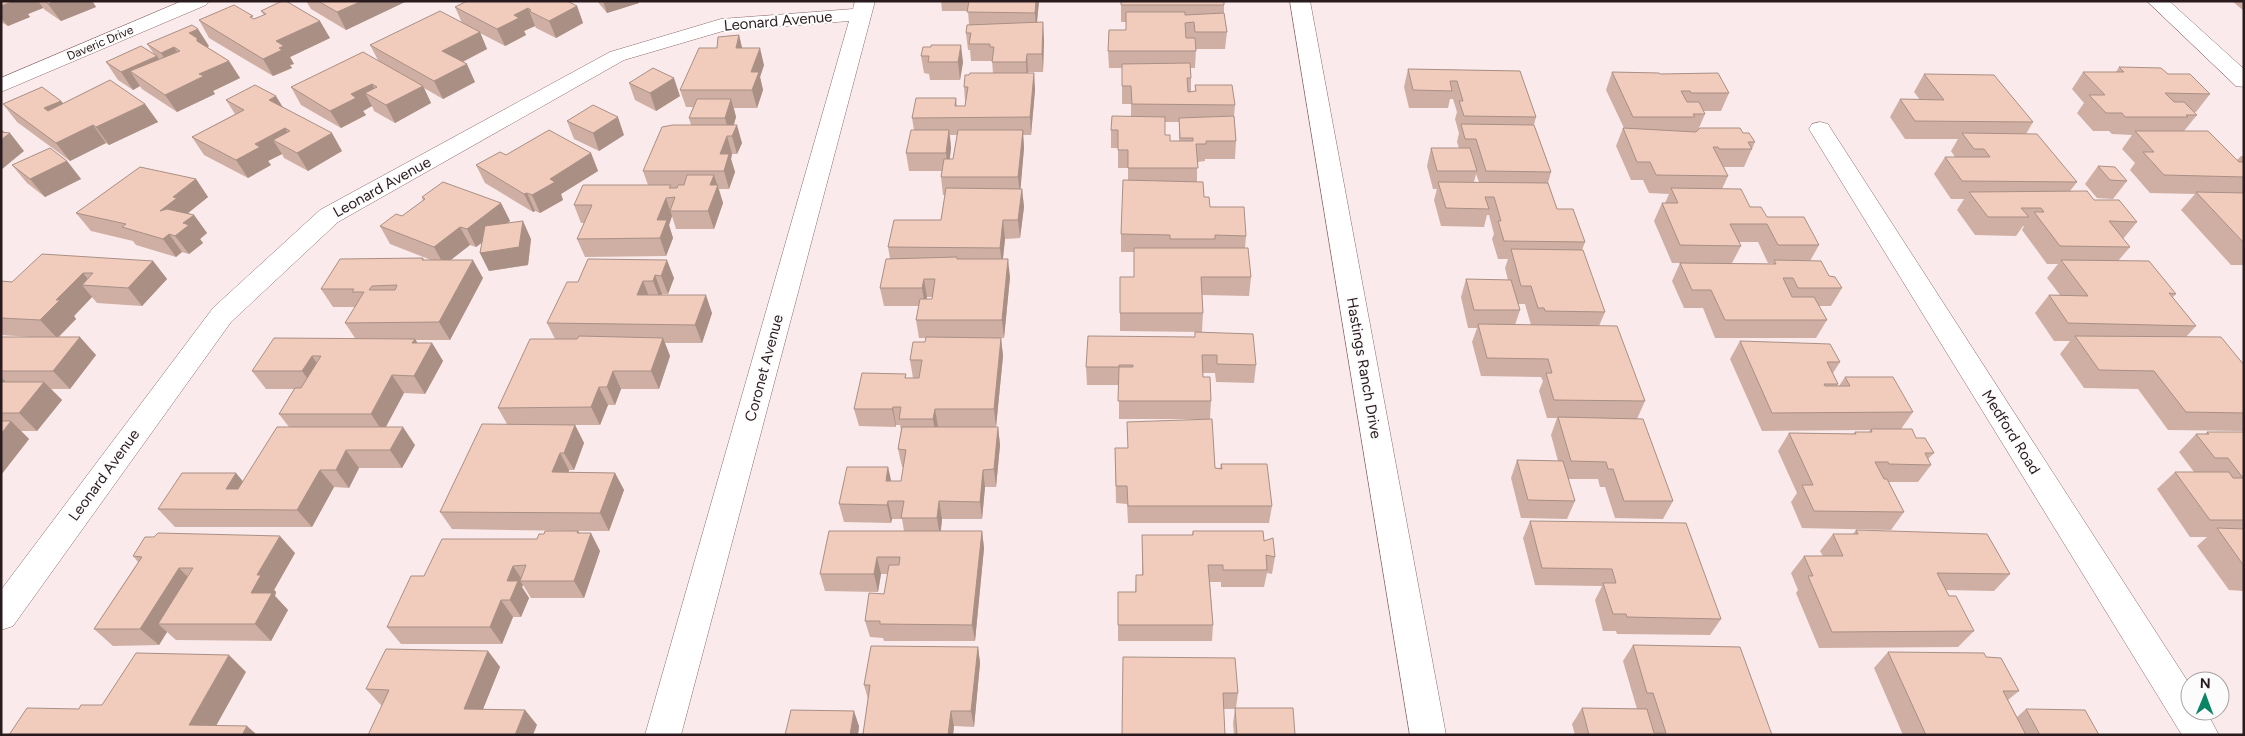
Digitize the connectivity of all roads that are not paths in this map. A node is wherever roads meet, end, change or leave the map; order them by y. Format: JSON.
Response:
{"nodes":[{"id":1,"x":199,"y":1,"type":"edge"},
{"id":2,"x":1300,"y":1,"type":"edge"},
{"id":3,"x":2156,"y":1,"type":"edge"},
{"id":4,"x":863,"y":8,"type":"edge"},
{"id":5,"x":2244,"y":81,"type":"edge"},
{"id":6,"x":1,"y":86,"type":"edge"},
{"id":7,"x":1820,"y":129,"type":"dead end"},
{"id":8,"x":1,"y":616,"type":"edge"},
{"id":9,"x":663,"y":735,"type":"edge"},
{"id":10,"x":1428,"y":735,"type":"edge"},
{"id":11,"x":2202,"y":735,"type":"edge"}],
"edges":[{"from":1,"to":6,"type":"street","name":"Daveric Drive"},
{"from":2,"to":10,"type":"street","name":"Hastings Ranch Drive"},
{"from":3,"to":5,"type":"street"},
{"from":4,"to":8,"type":"street","name":"Leonard Avenue"},
{"from":4,"to":9,"type":"street","name":"Coronet Avenue"},
{"from":7,"to":11,"type":"street","name":"Medford Road"}]}
